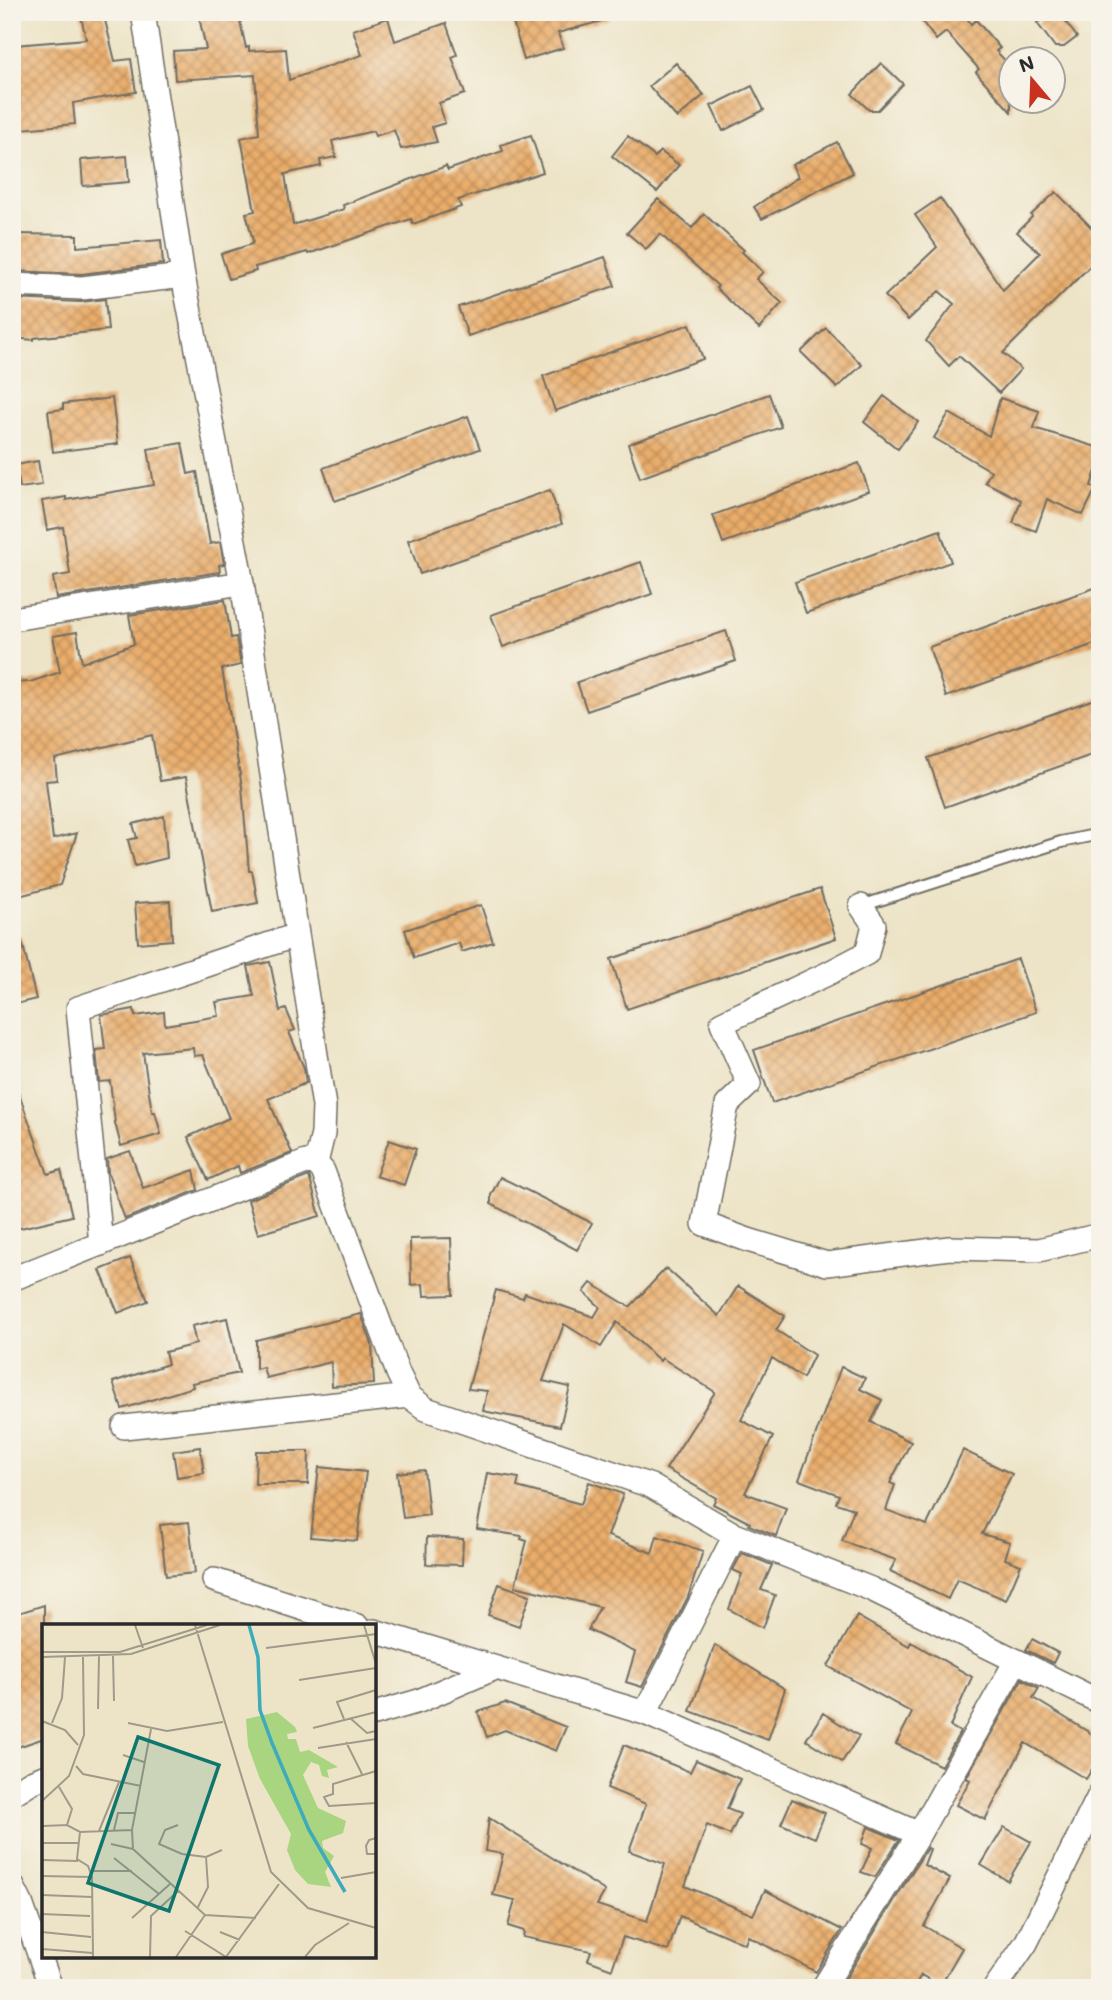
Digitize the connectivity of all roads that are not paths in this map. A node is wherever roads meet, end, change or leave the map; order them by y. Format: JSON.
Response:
{"nodes":[{"id":1,"x":143,"y":12,"type":"edge"},
{"id":2,"x":183,"y":276,"type":"junction"},
{"id":3,"x":12,"y":285,"type":"edge"},
{"id":4,"x":242,"y":583,"type":"junction"},
{"id":5,"x":12,"y":619,"type":"edge"},
{"id":6,"x":1100,"y":834,"type":"edge"},
{"id":7,"x":861,"y":906,"type":"joint"},
{"id":8,"x":297,"y":935,"type":"junction"},
{"id":9,"x":316,"y":1163,"type":"junction"},
{"id":10,"x":1100,"y":1235,"type":"edge"},
{"id":11,"x":101,"y":1244,"type":"junction"},
{"id":12,"x":12,"y":1279,"type":"edge"},
{"id":13,"x":409,"y":1396,"type":"junction"},
{"id":14,"x":124,"y":1427,"type":"dead end"},
{"id":15,"x":735,"y":1535,"type":"junction"},
{"id":16,"x":214,"y":1580,"type":"dead end"},
{"id":17,"x":351,"y":1624,"type":"edge"},
{"id":18,"x":376,"y":1632,"type":"edge"},
{"id":19,"x":1016,"y":1661,"type":"junction"},
{"id":20,"x":493,"y":1669,"type":"junction"},
{"id":21,"x":1100,"y":1702,"type":"edge"},
{"id":22,"x":376,"y":1713,"type":"edge"},
{"id":23,"x":645,"y":1713,"type":"junction"},
{"id":24,"x":42,"y":1778,"type":"edge"},
{"id":25,"x":12,"y":1794,"type":"edge"},
{"id":26,"x":1100,"y":1794,"type":"edge"},
{"id":27,"x":919,"y":1834,"type":"junction"},
{"id":28,"x":15,"y":1898,"type":"edge"},
{"id":29,"x":51,"y":1988,"type":"edge"},
{"id":30,"x":823,"y":1988,"type":"edge"},
{"id":31,"x":995,"y":1988,"type":"edge"}],
"edges":[{"from":1,"to":2,"type":"street"},
{"from":2,"to":3,"type":"street"},
{"from":2,"to":4,"type":"street"},
{"from":4,"to":5,"type":"street"},
{"from":4,"to":8,"type":"street"},
{"from":6,"to":7,"type":"lane"},
{"from":7,"to":10,"type":"street"},
{"from":8,"to":9,"type":"street"},
{"from":8,"to":11,"type":"street"},
{"from":9,"to":11,"type":"street"},
{"from":9,"to":13,"type":"street"},
{"from":11,"to":12,"type":"street"},
{"from":13,"to":14,"type":"street"},
{"from":13,"to":15,"type":"street"},
{"from":15,"to":19,"type":"street"},
{"from":15,"to":23,"type":"street"},
{"from":16,"to":17,"type":"street"},
{"from":18,"to":20,"type":"street"},
{"from":19,"to":21,"type":"street"},
{"from":19,"to":27,"type":"street"},
{"from":20,"to":22,"type":"street"},
{"from":20,"to":23,"type":"street"},
{"from":23,"to":27,"type":"street"},
{"from":24,"to":25,"type":"street"},
{"from":26,"to":31,"type":"street"},
{"from":27,"to":30,"type":"street"},
{"from":28,"to":29,"type":"street"}]}
